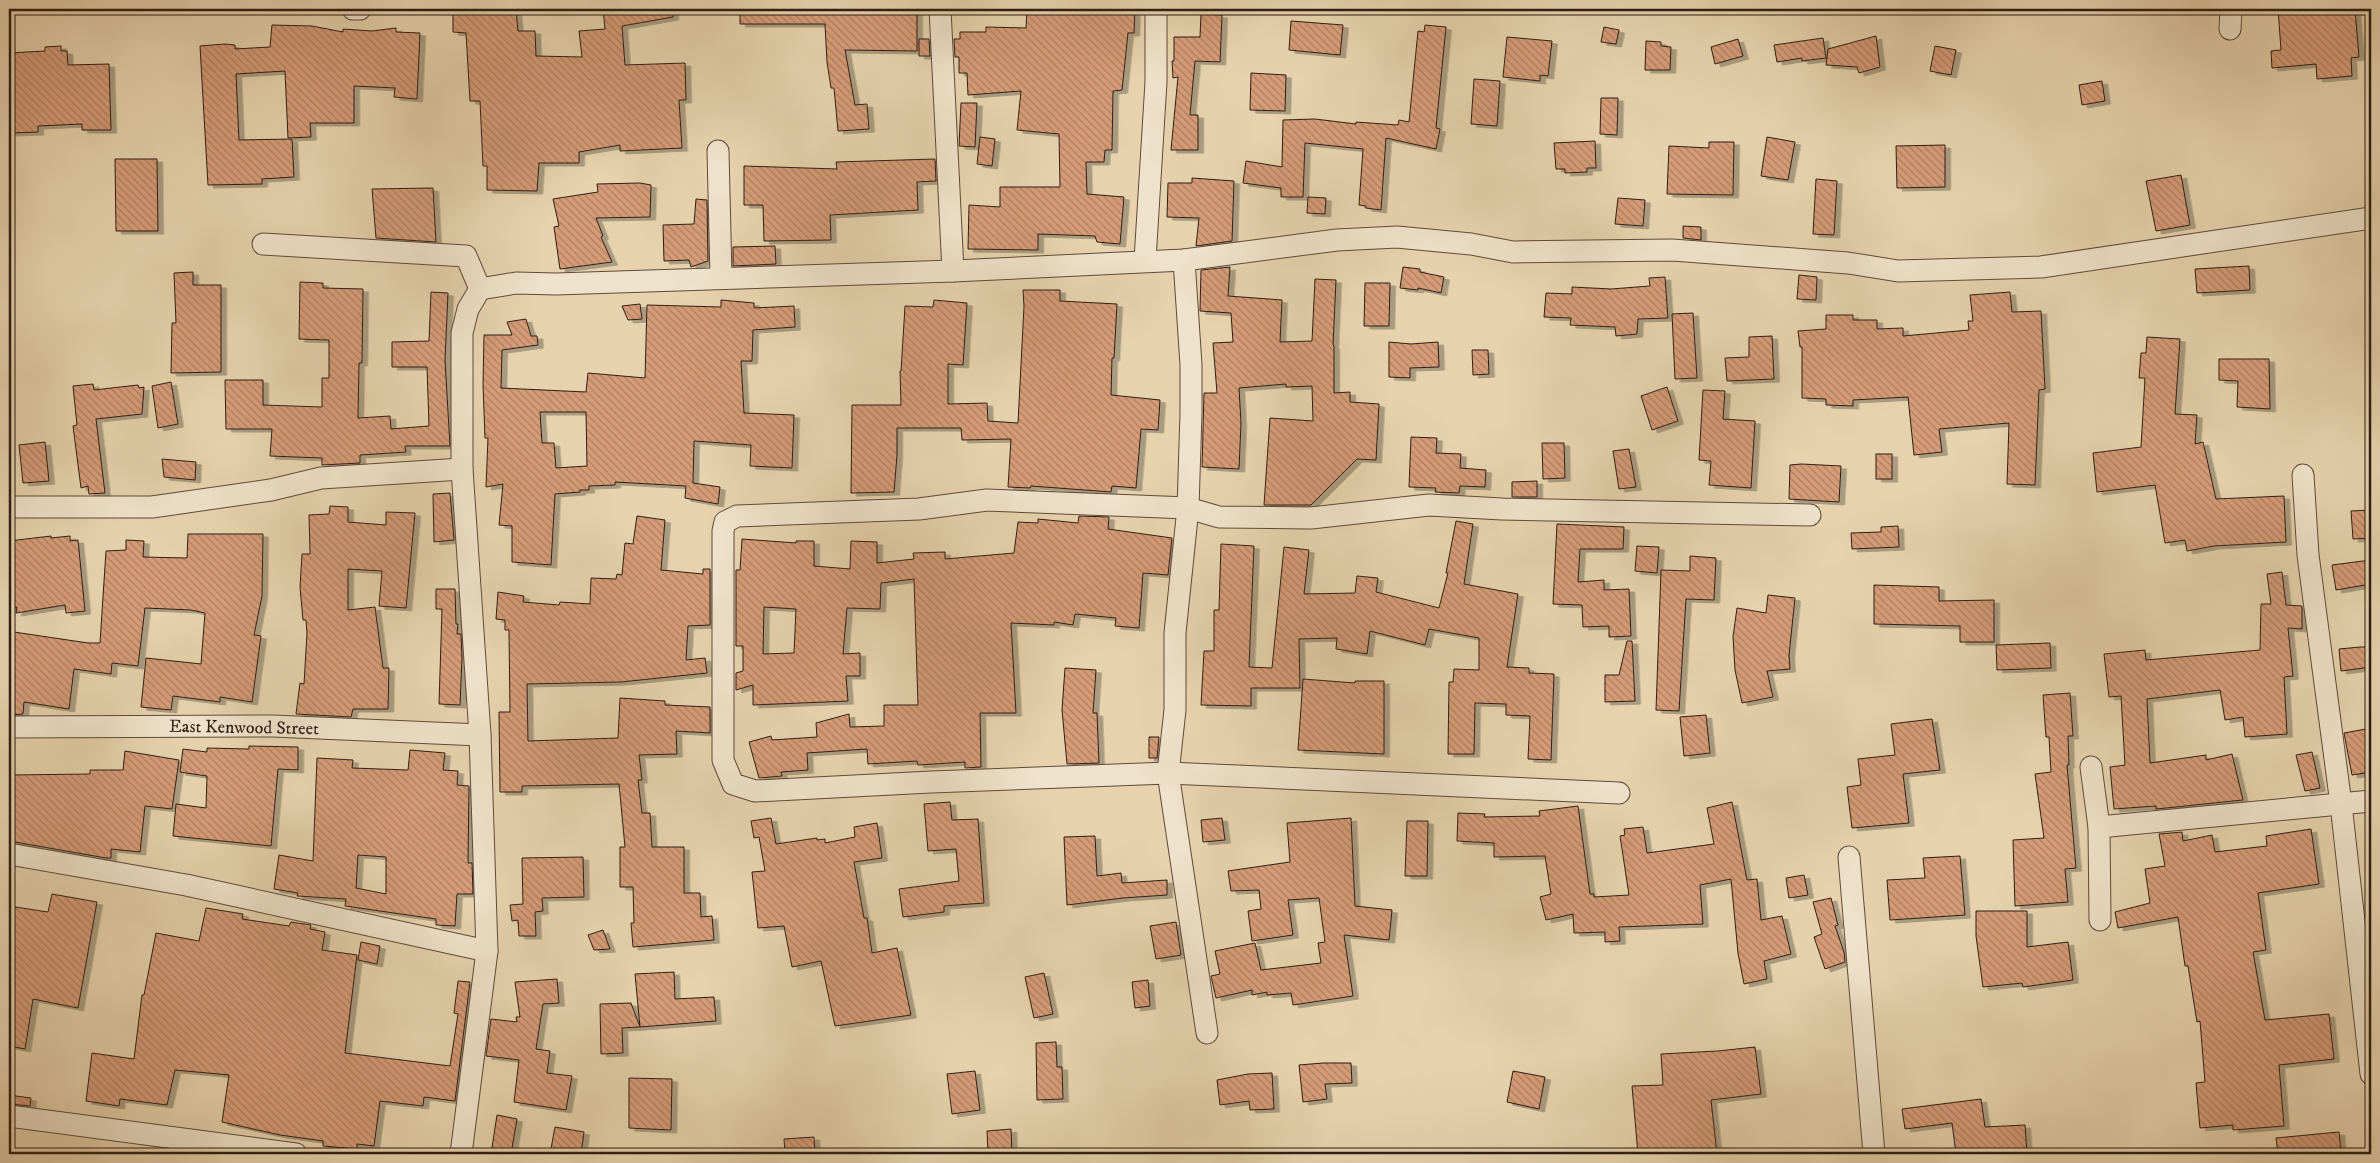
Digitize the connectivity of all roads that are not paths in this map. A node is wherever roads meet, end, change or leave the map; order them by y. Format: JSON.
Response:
{"nodes":[{"id":1,"x":353,"y":9,"type":"edge"},
{"id":2,"x":360,"y":9,"type":"edge"},
{"id":3,"x":940,"y":9,"type":"edge"},
{"id":4,"x":1156,"y":9,"type":"edge"},
{"id":5,"x":718,"y":151,"type":"dead end"},
{"id":6,"x":2371,"y":218,"type":"edge"},
{"id":7,"x":263,"y":244,"type":"dead end"},
{"id":8,"x":1145,"y":260,"type":"junction"},
{"id":9,"x":1184,"y":260,"type":"junction"},
{"id":10,"x":953,"y":271,"type":"junction"},
{"id":11,"x":721,"y":277,"type":"junction"},
{"id":12,"x":480,"y":289,"type":"junction"},
{"id":13,"x":462,"y":469,"type":"junction"},
{"id":14,"x":2303,"y":475,"type":"dead end"},
{"id":15,"x":9,"y":507,"type":"edge"},
{"id":16,"x":1188,"y":508,"type":"junction"},
{"id":17,"x":1810,"y":515,"type":"dead end"},
{"id":18,"x":9,"y":727,"type":"edge"},
{"id":19,"x":480,"y":735,"type":"junction"},
{"id":20,"x":2091,"y":767,"type":"dead end"},
{"id":21,"x":1168,"y":773,"type":"junction"},
{"id":22,"x":1619,"y":793,"type":"dead end"},
{"id":23,"x":2371,"y":800,"type":"edge"},
{"id":24,"x":2341,"y":804,"type":"junction"},
{"id":25,"x":2099,"y":827,"type":"junction"},
{"id":26,"x":9,"y":854,"type":"edge"},
{"id":27,"x":1849,"y":857,"type":"dead end"},
{"id":28,"x":2100,"y":920,"type":"dead end"},
{"id":29,"x":487,"y":951,"type":"junction"},
{"id":30,"x":1207,"y":1033,"type":"dead end"},
{"id":31,"x":2371,"y":1074,"type":"edge"},
{"id":32,"x":9,"y":1116,"type":"edge"},
{"id":33,"x":267,"y":1152,"type":"edge"},
{"id":34,"x":296,"y":1154,"type":"edge"},
{"id":35,"x":461,"y":1154,"type":"edge"},
{"id":36,"x":1874,"y":1154,"type":"edge"}],
"edges":[{"from":1,"to":2,"type":"street"},
{"from":3,"to":10,"type":"street"},
{"from":4,"to":8,"type":"street"},
{"from":5,"to":11,"type":"street"},
{"from":6,"to":9,"type":"street"},
{"from":7,"to":12,"type":"street"},
{"from":8,"to":9,"type":"street"},
{"from":8,"to":10,"type":"street"},
{"from":9,"to":16,"type":"street"},
{"from":10,"to":11,"type":"street"},
{"from":11,"to":12,"type":"street"},
{"from":12,"to":13,"type":"street"},
{"from":13,"to":15,"type":"street"},
{"from":13,"to":19,"type":"street"},
{"from":14,"to":24,"type":"street"},
{"from":16,"to":17,"type":"street"},
{"from":16,"to":21,"type":"street"},
{"from":16,"to":21,"type":"street"},
{"from":18,"to":19,"type":"street","name":"East Kenwood Street"},
{"from":19,"to":29,"type":"street"},
{"from":20,"to":25,"type":"street"},
{"from":21,"to":22,"type":"street"},
{"from":21,"to":30,"type":"street"},
{"from":23,"to":24,"type":"street"},
{"from":24,"to":25,"type":"street"},
{"from":24,"to":31,"type":"street"},
{"from":25,"to":28,"type":"street"},
{"from":26,"to":29,"type":"street"},
{"from":27,"to":36,"type":"street"},
{"from":29,"to":35,"type":"street"},
{"from":32,"to":33,"type":"street"},
{"from":33,"to":34,"type":"street"}]}
